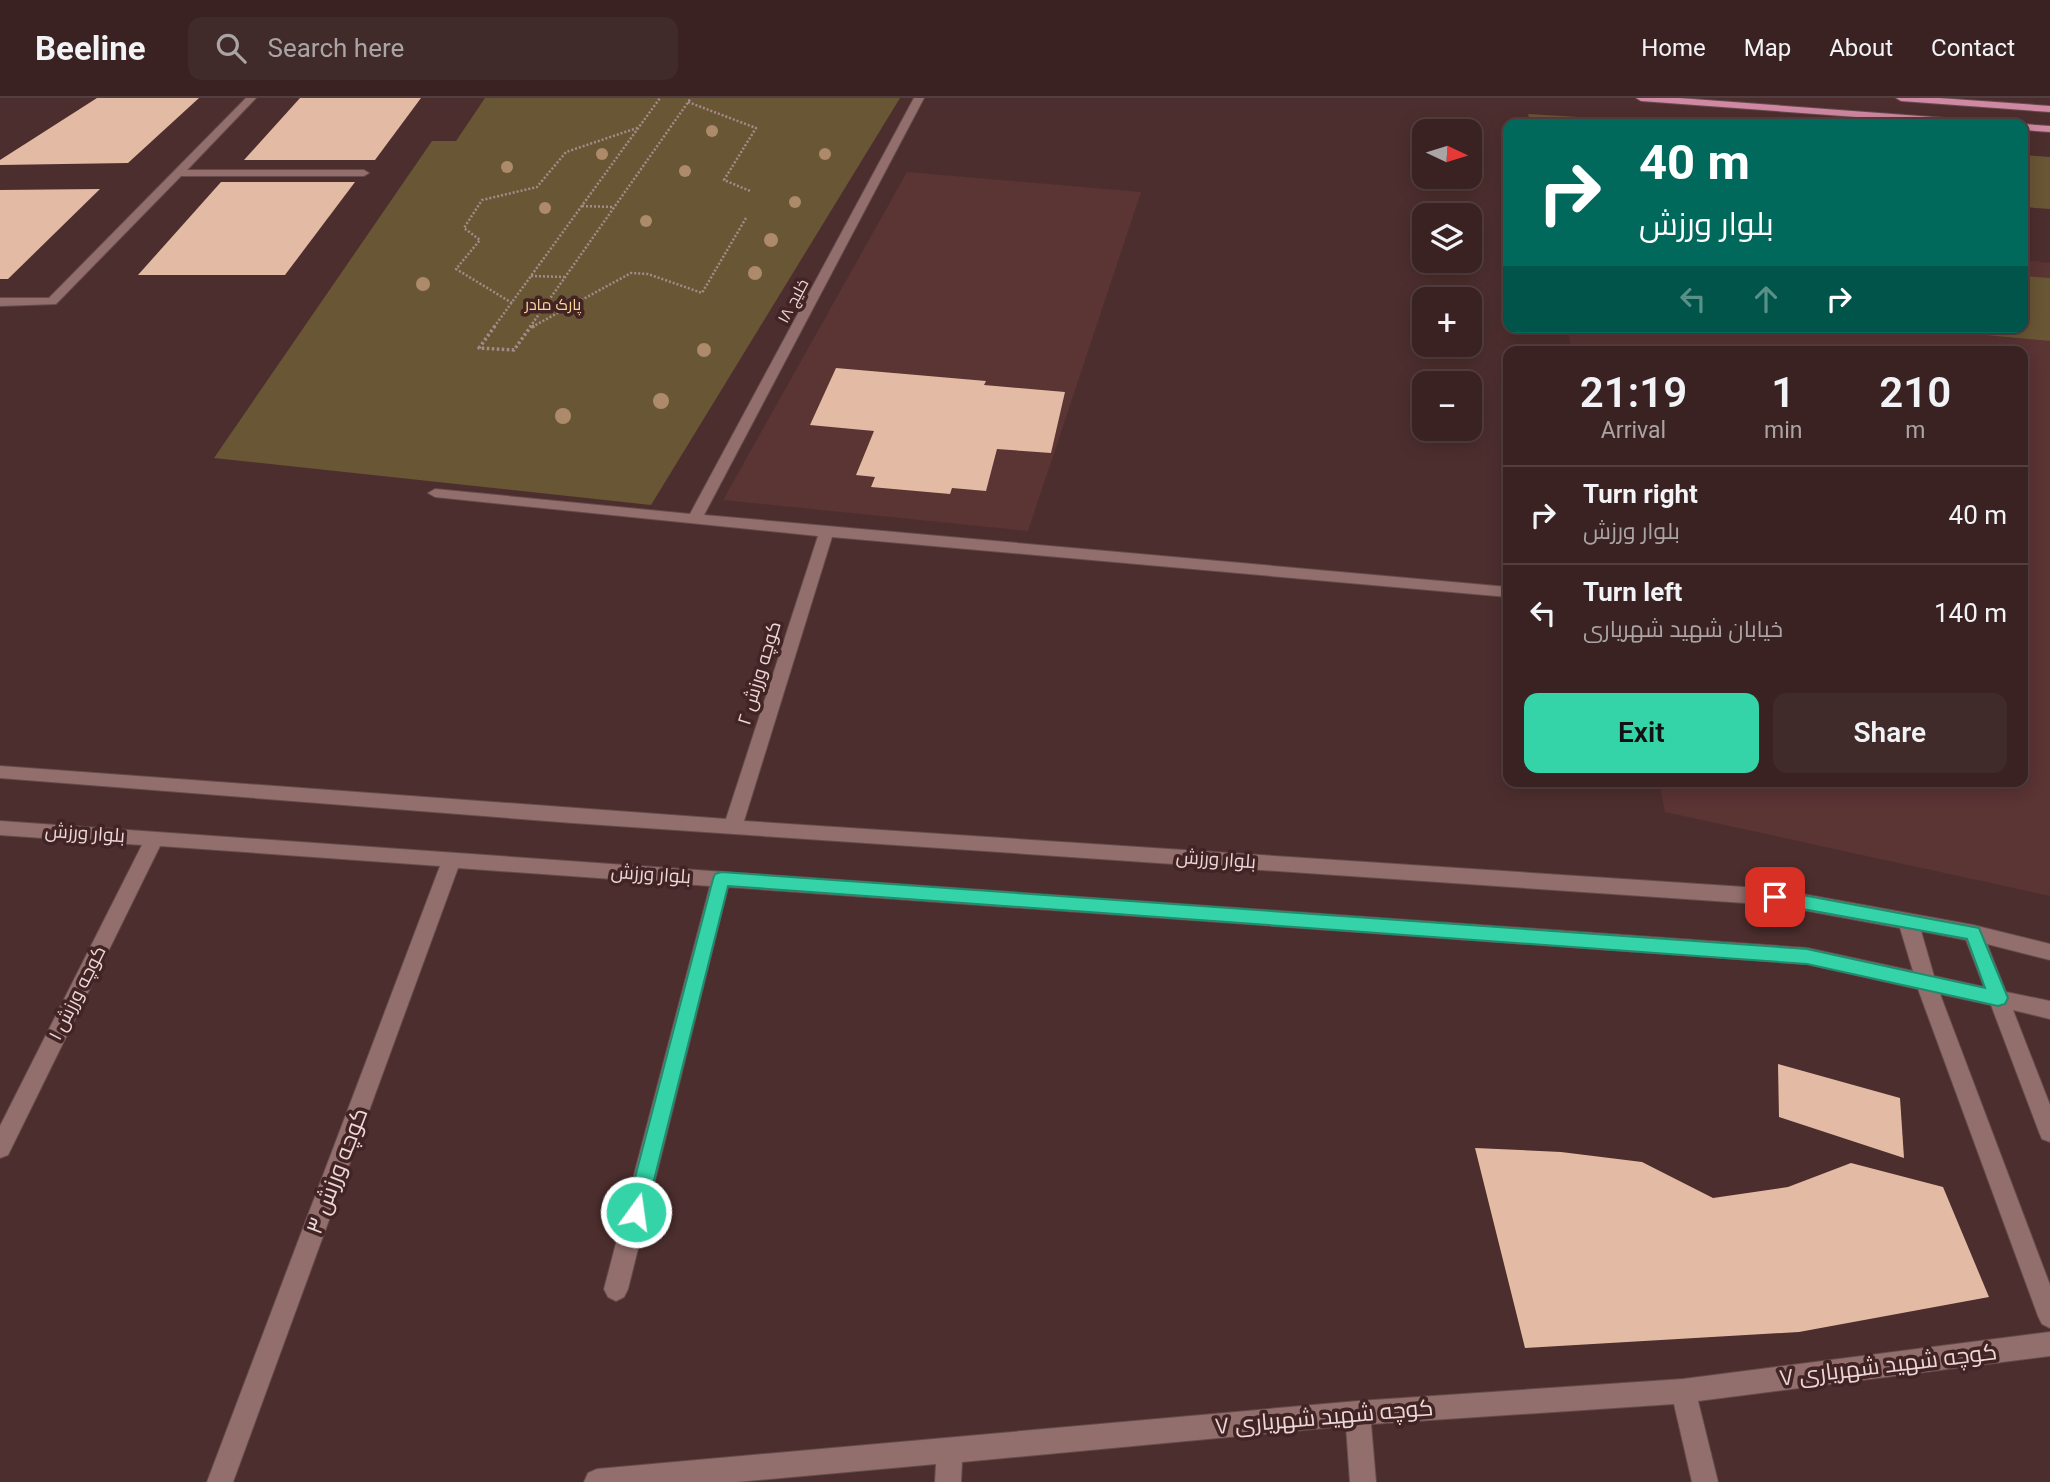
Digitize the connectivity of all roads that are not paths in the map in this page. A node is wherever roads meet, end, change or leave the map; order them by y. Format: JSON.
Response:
{"nodes":[{"id":1,"x":251,"y":98,"type":"edge"},
{"id":2,"x":919,"y":98,"type":"edge"},
{"id":3,"x":1641,"y":98,"type":"edge"},
{"id":4,"x":1901,"y":98,"type":"edge"},
{"id":5,"x":2050,"y":109,"type":"edge"},
{"id":6,"x":1920,"y":119,"type":"edge"},
{"id":7,"x":2028,"y":127,"type":"edge"},
{"id":8,"x":2050,"y":129,"type":"edge"},
{"id":9,"x":178,"y":173,"type":"junction"},
{"id":10,"x":364,"y":173,"type":"dead end"},
{"id":11,"x":0,"y":302,"type":"edge"},
{"id":12,"x":435,"y":493,"type":"dead end"},
{"id":13,"x":695,"y":519,"type":"junction"},
{"id":14,"x":826,"y":531,"type":"junction"},
{"id":15,"x":1503,"y":592,"type":"edge"},
{"id":16,"x":0,"y":772,"type":"edge"},
{"id":17,"x":733,"y":826,"type":"junction"},
{"id":18,"x":0,"y":828,"type":"edge"},
{"id":19,"x":155,"y":838,"type":"junction"},
{"id":20,"x":452,"y":860,"type":"junction"},
{"id":21,"x":721,"y":879,"type":"junction"},
{"id":22,"x":1908,"y":921,"type":"junction"},
{"id":23,"x":1973,"y":933,"type":"junction"},
{"id":24,"x":2050,"y":952,"type":"edge"},
{"id":25,"x":1926,"y":983,"type":"junction"},
{"id":26,"x":1998,"y":998,"type":"junction"},
{"id":27,"x":2050,"y":1010,"type":"edge"},
{"id":28,"x":2050,"y":1132,"type":"edge"},
{"id":29,"x":0,"y":1148,"type":"edge"},
{"id":30,"x":616,"y":1289,"type":"dead end"},
{"id":31,"x":2050,"y":1316,"type":"edge"},
{"id":32,"x":2050,"y":1345,"type":"edge"},
{"id":33,"x":1683,"y":1391,"type":"junction"},
{"id":34,"x":1358,"y":1413,"type":"junction"},
{"id":35,"x":950,"y":1451,"type":"junction"},
{"id":36,"x":220,"y":1482,"type":"edge"},
{"id":37,"x":597,"y":1482,"type":"edge"},
{"id":38,"x":948,"y":1482,"type":"edge"},
{"id":39,"x":1363,"y":1482,"type":"edge"},
{"id":40,"x":1704,"y":1482,"type":"edge"}],
"edges":[{"from":1,"to":9,"type":"street"},
{"from":2,"to":13,"type":"street","name":"خلیج ۱۸"},
{"from":3,"to":6,"type":"main road"},
{"from":4,"to":5,"type":"main road"},
{"from":7,"to":8,"type":"main road"},
{"from":9,"to":10,"type":"street"},
{"from":9,"to":11,"type":"street"},
{"from":12,"to":13,"type":"street"},
{"from":13,"to":14,"type":"street"},
{"from":14,"to":15,"type":"street"},
{"from":14,"to":17,"type":"street","name":"کوچه ورزش ۲"},
{"from":16,"to":17,"type":"street","name":"بلوار ورزش"},
{"from":17,"to":22,"type":"street","name":"بلوار ورزش"},
{"from":18,"to":19,"type":"street","name":"بلوار ورزش"},
{"from":19,"to":20,"type":"street","name":"بلوار ورزش"},
{"from":19,"to":29,"type":"street","name":"کوچه ورزش ۱"},
{"from":20,"to":21,"type":"street","name":"بلوار ورزش"},
{"from":20,"to":36,"type":"street","name":"کوچه ورزش ۳"},
{"from":21,"to":25,"type":"street","name":"بلوار ورزش"},
{"from":21,"to":30,"type":"street"},
{"from":22,"to":23,"type":"street","name":"بلوار ورزش"},
{"from":22,"to":25,"type":"street"},
{"from":23,"to":24,"type":"street","name":"بلوار ورزش"},
{"from":23,"to":26,"type":"street"},
{"from":25,"to":26,"type":"street","name":"بلوار ورزش"},
{"from":25,"to":31,"type":"street"},
{"from":26,"to":27,"type":"street","name":"بلوار ورزش"},
{"from":26,"to":28,"type":"street"},
{"from":32,"to":33,"type":"street","name":"کوچه شهید شهریاری ۷"},
{"from":33,"to":34,"type":"street","name":"کوچه شهید شهریاری ۷"},
{"from":33,"to":40,"type":"street"},
{"from":34,"to":35,"type":"street","name":"کوچه شهید شهریاری ۷"},
{"from":34,"to":39,"type":"street"},
{"from":35,"to":37,"type":"street","name":"کوچه شهید شهریاری ۷"},
{"from":35,"to":38,"type":"street"}]}
